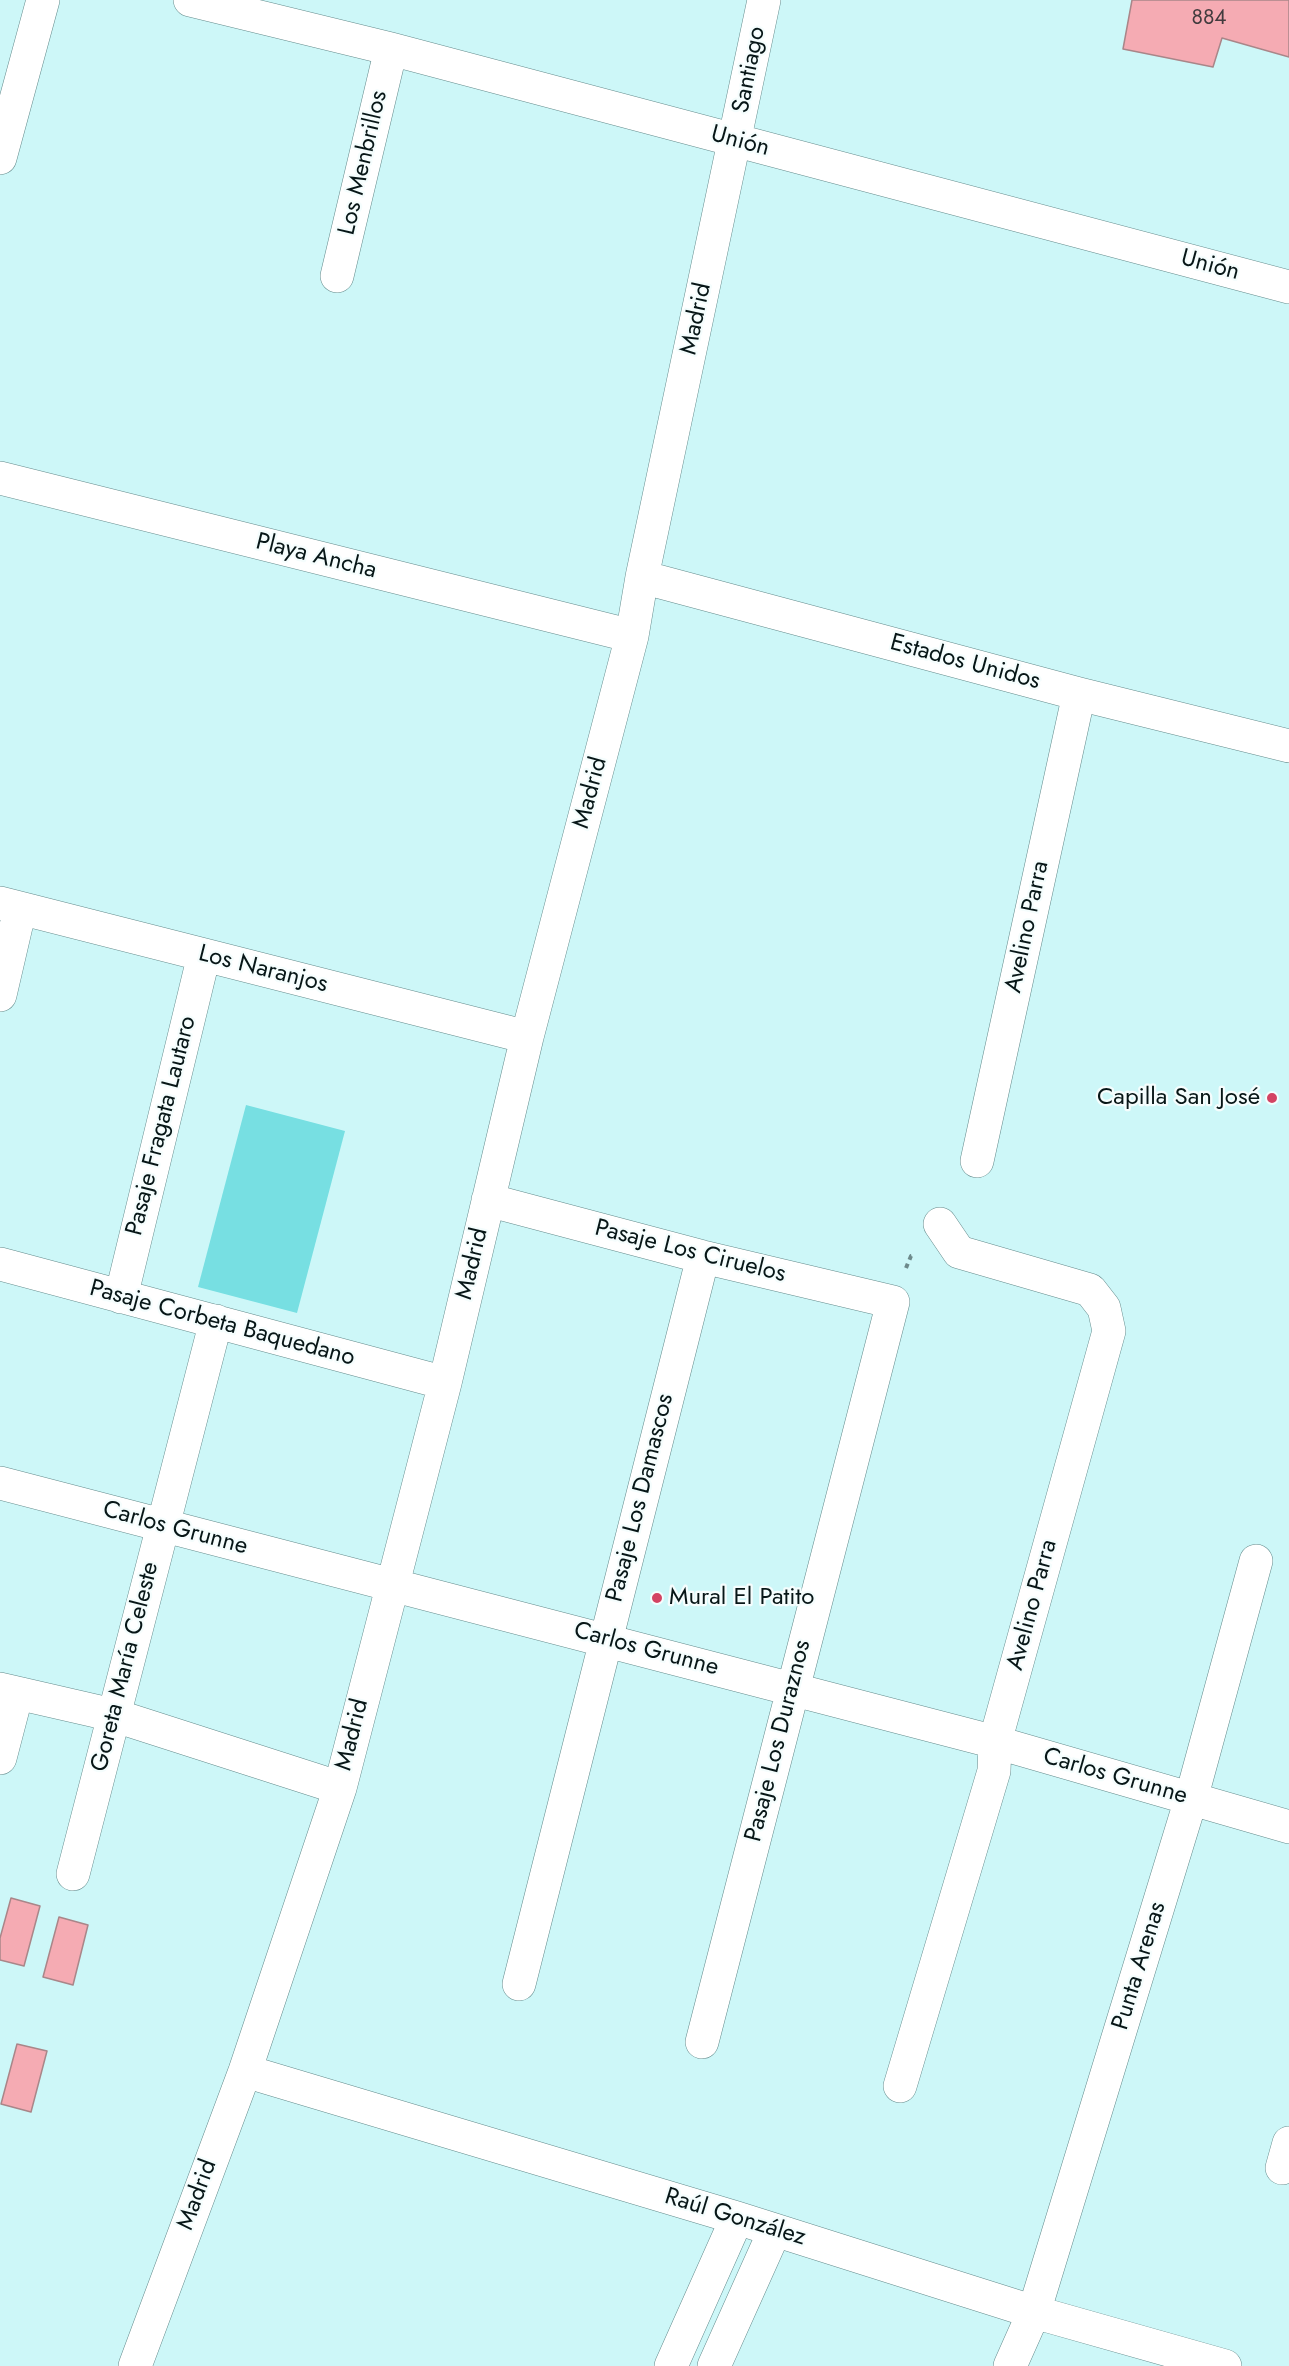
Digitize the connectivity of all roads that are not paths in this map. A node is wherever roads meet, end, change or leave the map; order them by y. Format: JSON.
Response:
{"nodes":[{"id":1,"x":43,"y":0,"type":"edge"},
{"id":2,"x":189,"y":0,"type":"edge"},
{"id":3,"x":764,"y":0,"type":"edge"},
{"id":4,"x":391,"y":50,"type":"junction"},
{"id":5,"x":735,"y":141,"type":"junction"},
{"id":6,"x":0,"y":158,"type":"edge"},
{"id":7,"x":337,"y":276,"type":"dead end"},
{"id":8,"x":1289,"y":287,"type":"edge"},
{"id":9,"x":0,"y":478,"type":"edge"},
{"id":10,"x":642,"y":577,"type":"junction"},
{"id":11,"x":632,"y":636,"type":"junction"},
{"id":12,"x":1079,"y":694,"type":"junction"},
{"id":13,"x":1289,"y":746,"type":"edge"},
{"id":14,"x":10,"y":906,"type":"edge"},
{"id":15,"x":204,"y":956,"type":"junction"},
{"id":16,"x":0,"y":995,"type":"edge"},
{"id":17,"x":527,"y":1037,"type":"junction"},
{"id":18,"x":976,"y":1161,"type":"dead end"},
{"id":19,"x":488,"y":1200,"type":"junction"},
{"id":20,"x":940,"y":1224,"type":"dead end"},
{"id":21,"x":703,"y":1257,"type":"junction"},
{"id":22,"x":0,"y":1264,"type":"edge"},
{"id":23,"x":121,"y":1297,"type":"junction"},
{"id":24,"x":893,"y":1302,"type":"joint"},
{"id":25,"x":216,"y":1321,"type":"junction"},
{"id":26,"x":445,"y":1383,"type":"junction"},
{"id":27,"x":0,"y":1483,"type":"edge"},
{"id":28,"x":162,"y":1526,"type":"junction"},
{"id":29,"x":1256,"y":1561,"type":"dead end"},
{"id":30,"x":391,"y":1586,"type":"junction"},
{"id":31,"x":606,"y":1638,"type":"junction"},
{"id":32,"x":792,"y":1689,"type":"junction"},
{"id":33,"x":8,"y":1691,"type":"edge"},
{"id":34,"x":113,"y":1715,"type":"junction"},
{"id":35,"x":995,"y":1742,"type":"junction"},
{"id":36,"x":0,"y":1758,"type":"edge"},
{"id":37,"x":340,"y":1788,"type":"junction"},
{"id":38,"x":1191,"y":1799,"type":"junction"},
{"id":39,"x":1289,"y":1827,"type":"edge"},
{"id":40,"x":72,"y":1874,"type":"dead end"},
{"id":41,"x":519,"y":1984,"type":"dead end"},
{"id":42,"x":702,"y":2042,"type":"dead end"},
{"id":43,"x":244,"y":2070,"type":"junction"},
{"id":44,"x":900,"y":2086,"type":"dead end"},
{"id":45,"x":737,"y":2218,"type":"junction"},
{"id":46,"x":775,"y":2230,"type":"junction"},
{"id":47,"x":1034,"y":2312,"type":"junction"},
{"id":48,"x":135,"y":2366,"type":"edge"},
{"id":49,"x":671,"y":2366,"type":"edge"},
{"id":50,"x":714,"y":2366,"type":"edge"},
{"id":51,"x":1010,"y":2366,"type":"edge"},
{"id":52,"x":1225,"y":2366,"type":"edge"}],
"edges":[{"from":1,"to":6,"type":"street"},
{"from":2,"to":4,"type":"street","name":"Unión"},
{"from":3,"to":5,"type":"street","name":"Santiago"},
{"from":4,"to":5,"type":"street","name":"Unión"},
{"from":4,"to":7,"type":"street","name":"Los Menbrillos"},
{"from":5,"to":8,"type":"street","name":"Unión"},
{"from":5,"to":10,"type":"street","name":"Madrid"},
{"from":9,"to":11,"type":"street","name":"Playa Ancha"},
{"from":10,"to":11,"type":"street","name":"Madrid"},
{"from":10,"to":12,"type":"street","name":"Estados Unidos"},
{"from":11,"to":17,"type":"street","name":"Madrid"},
{"from":12,"to":13,"type":"street","name":"Estados Unidos"},
{"from":12,"to":18,"type":"street","name":"Avelino Parra"},
{"from":14,"to":15,"type":"street","name":"Los Naranjos"},
{"from":14,"to":16,"type":"street"},
{"from":15,"to":17,"type":"street","name":"Los Naranjos"},
{"from":15,"to":23,"type":"street","name":"Pasaje Fragata Lautaro"},
{"from":17,"to":19,"type":"street","name":"Madrid"},
{"from":19,"to":21,"type":"street","name":"Pasaje Los Ciruelos"},
{"from":19,"to":26,"type":"street","name":"Madrid"},
{"from":20,"to":35,"type":"street","name":"Avelino Parra"},
{"from":21,"to":24,"type":"street","name":"Pasaje Los Ciruelos"},
{"from":21,"to":31,"type":"street","name":"Pasaje Los Damascos"},
{"from":22,"to":23,"type":"street","name":"Pasaje Corbeta Baquedano"},
{"from":23,"to":25,"type":"street","name":"Pasaje Corbeta Baquedano"},
{"from":24,"to":32,"type":"street","name":"Pasaje Los Duraznos"},
{"from":25,"to":26,"type":"street","name":"Pasaje Corbeta Baquedano"},
{"from":25,"to":28,"type":"street","name":"Goreta María Celeste"},
{"from":26,"to":30,"type":"street","name":"Madrid"},
{"from":27,"to":28,"type":"street","name":"Carlos Grunne"},
{"from":28,"to":30,"type":"street","name":"Carlos Grunne"},
{"from":28,"to":34,"type":"street","name":"Goreta María Celeste"},
{"from":29,"to":38,"type":"street","name":"Punta Arenas"},
{"from":30,"to":31,"type":"street","name":"Carlos Grunne"},
{"from":30,"to":37,"type":"street","name":"Madrid"},
{"from":31,"to":32,"type":"street","name":"Carlos Grunne"},
{"from":31,"to":41,"type":"street","name":"Pasaje Los Damascos"},
{"from":32,"to":35,"type":"street","name":"Carlos Grunne"},
{"from":32,"to":42,"type":"street","name":"Pasaje Los Duraznos"},
{"from":33,"to":34,"type":"street"},
{"from":33,"to":36,"type":"street"},
{"from":34,"to":37,"type":"street"},
{"from":34,"to":40,"type":"street","name":"Goreta María Celeste"},
{"from":35,"to":38,"type":"street","name":"Carlos Grunne"},
{"from":35,"to":44,"type":"street","name":"Avelino Parra"},
{"from":37,"to":43,"type":"street","name":"Madrid"},
{"from":38,"to":39,"type":"street","name":"Carlos Grunne"},
{"from":38,"to":47,"type":"street","name":"Punta Arenas"},
{"from":43,"to":45,"type":"street","name":"Raúl González"},
{"from":43,"to":48,"type":"street","name":"Madrid"},
{"from":45,"to":46,"type":"street","name":"Raúl González"},
{"from":45,"to":49,"type":"street"},
{"from":46,"to":47,"type":"street","name":"Raúl González"},
{"from":46,"to":50,"type":"street"},
{"from":47,"to":51,"type":"street","name":"Punta Arenas"},
{"from":47,"to":52,"type":"street","name":"Raúl González"}]}
